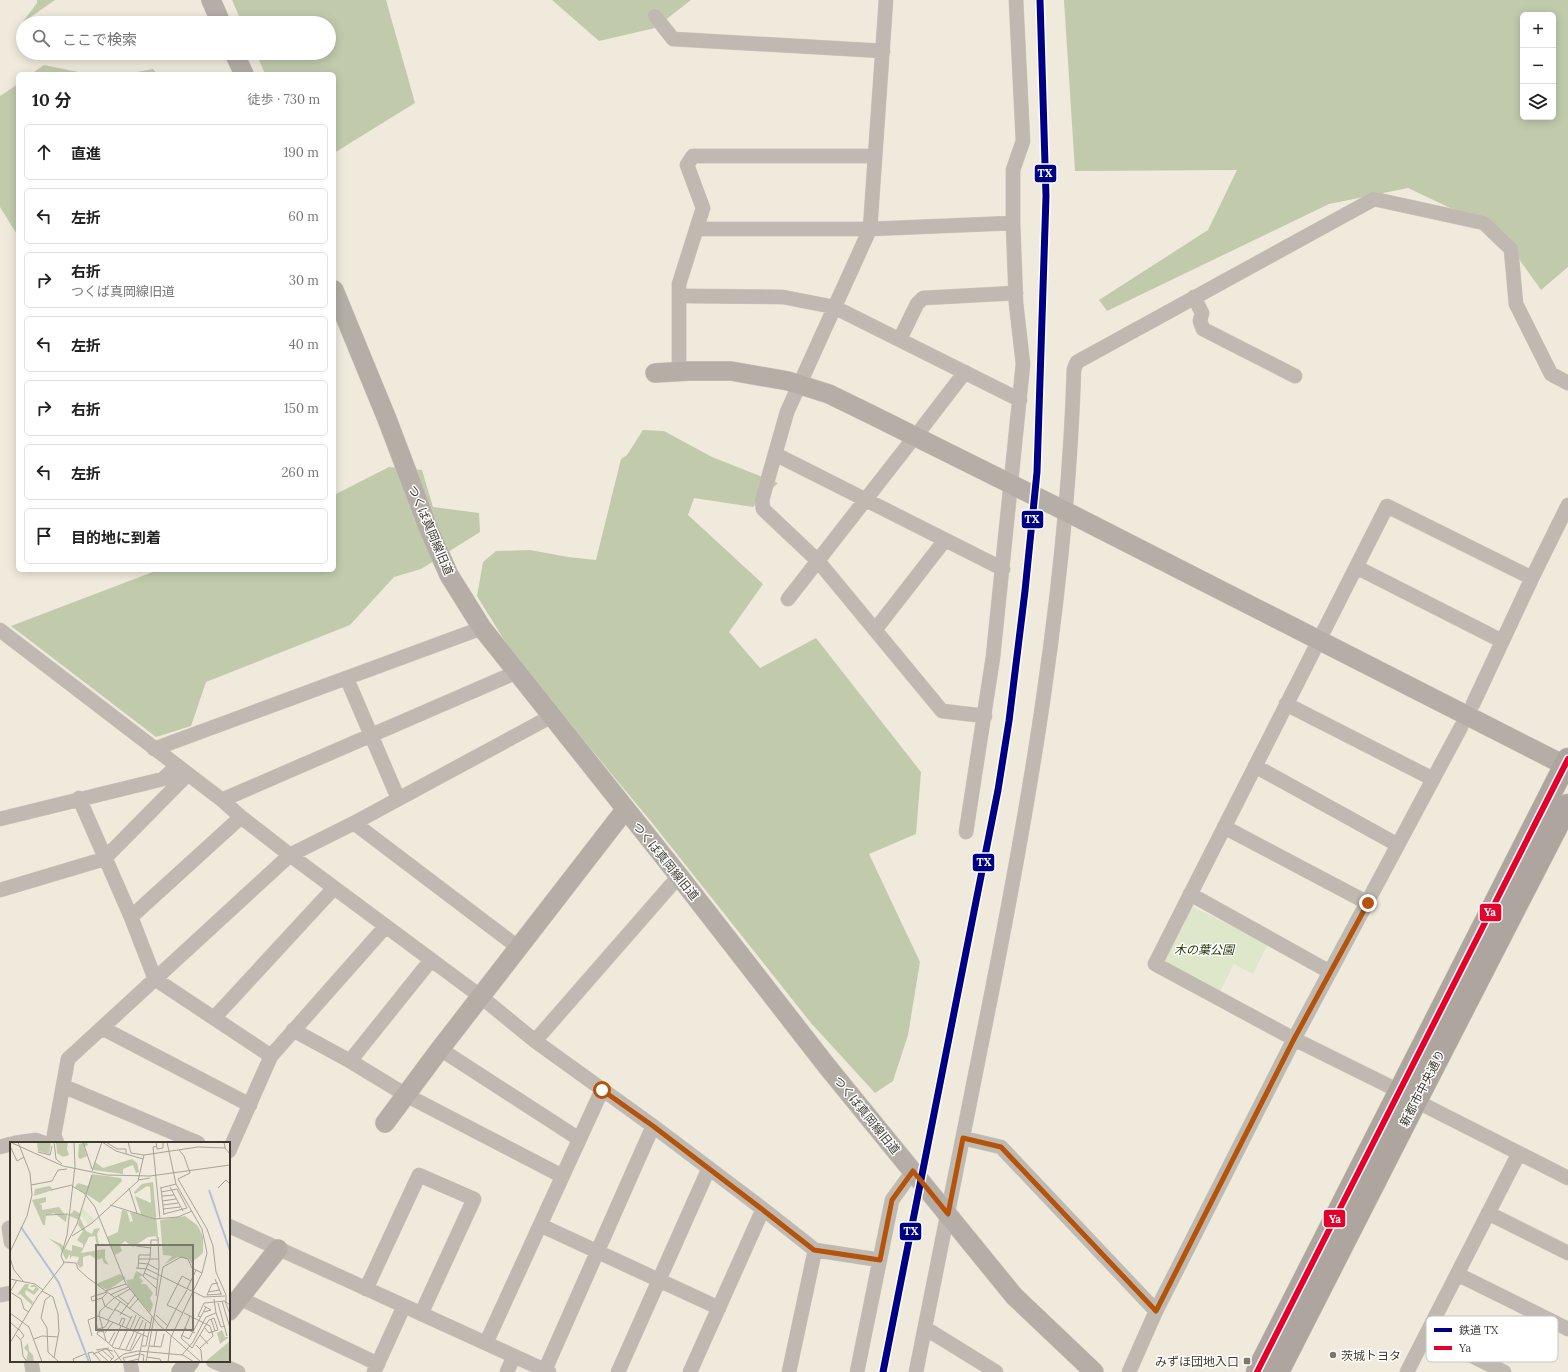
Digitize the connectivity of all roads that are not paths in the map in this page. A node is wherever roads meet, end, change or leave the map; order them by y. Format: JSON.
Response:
{"nodes":[{"id":1,"x":211,"y":0,"type":"edge"},
{"id":2,"x":886,"y":0,"type":"edge"},
{"id":3,"x":1016,"y":0,"type":"edge"},
{"id":4,"x":218,"y":16,"type":"edge"},
{"id":5,"x":654,"y":16,"type":"dead end"},
{"id":6,"x":883,"y":51,"type":"junction"},
{"id":7,"x":237,"y":60,"type":"edge"},
{"id":8,"x":243,"y":72,"type":"edge"},
{"id":9,"x":875,"y":156,"type":"junction"},
{"id":10,"x":1013,"y":223,"type":"junction"},
{"id":11,"x":696,"y":229,"type":"junction"},
{"id":12,"x":870,"y":229,"type":"junction"},
{"id":13,"x":1016,"y":293,"type":"junction"},
{"id":14,"x":336,"y":295,"type":"edge"},
{"id":15,"x":687,"y":296,"type":"dead end"},
{"id":16,"x":1194,"y":297,"type":"junction"},
{"id":17,"x":834,"y":307,"type":"junction"},
{"id":18,"x":900,"y":339,"type":"junction"},
{"id":19,"x":679,"y":371,"type":"junction"},
{"id":20,"x":965,"y":372,"type":"junction"},
{"id":21,"x":655,"y":373,"type":"dead end"},
{"id":22,"x":1295,"y":376,"type":"dead end"},
{"id":23,"x":1568,"y":383,"type":"edge"},
{"id":24,"x":799,"y":384,"type":"junction"},
{"id":25,"x":1020,"y":400,"type":"junction"},
{"id":26,"x":922,"y":428,"type":"dead end"},
{"id":27,"x":909,"y":444,"type":"dead end"},
{"id":28,"x":775,"y":454,"type":"junction"},
{"id":29,"x":1011,"y":484,"type":"junction"},
{"id":30,"x":865,"y":500,"type":"junction"},
{"id":31,"x":1568,"y":505,"type":"edge"},
{"id":32,"x":1066,"y":511,"type":"junction"},
{"id":33,"x":945,"y":540,"type":"junction"},
{"id":34,"x":818,"y":561,"type":"junction"},
{"id":35,"x":1356,"y":567,"type":"junction"},
{"id":36,"x":1003,"y":569,"type":"junction"},
{"id":37,"x":1532,"y":578,"type":"junction"},
{"id":38,"x":788,"y":599,"type":"dead end"},
{"id":39,"x":482,"y":628,"type":"junction"},
{"id":40,"x":0,"y":630,"type":"edge"},
{"id":41,"x":875,"y":630,"type":"junction"},
{"id":42,"x":1319,"y":639,"type":"junction"},
{"id":43,"x":1502,"y":641,"type":"junction"},
{"id":44,"x":517,"y":672,"type":"junction"},
{"id":45,"x":347,"y":679,"type":"junction"},
{"id":46,"x":1286,"y":704,"type":"junction"},
{"id":47,"x":1473,"y":704,"type":"dead end"},
{"id":48,"x":552,"y":716,"type":"junction"},
{"id":49,"x":985,"y":716,"type":"junction"},
{"id":50,"x":1461,"y":727,"type":"dead end"},
{"id":51,"x":372,"y":736,"type":"junction"},
{"id":52,"x":154,"y":749,"type":"junction"},
{"id":53,"x":1567,"y":764,"type":"edge"},
{"id":54,"x":176,"y":766,"type":"junction"},
{"id":55,"x":1255,"y":766,"type":"junction"},
{"id":56,"x":188,"y":774,"type":"junction"},
{"id":57,"x":1434,"y":779,"type":"junction"},
{"id":58,"x":79,"y":798,"type":"junction"},
{"id":59,"x":398,"y":798,"type":"junction"},
{"id":60,"x":222,"y":800,"type":"junction"},
{"id":61,"x":1568,"y":805,"type":"edge"},
{"id":62,"x":625,"y":810,"type":"junction"},
{"id":63,"x":241,"y":818,"type":"junction"},
{"id":64,"x":0,"y":819,"type":"edge"},
{"id":65,"x":354,"y":823,"type":"junction"},
{"id":66,"x":1224,"y":827,"type":"junction"},
{"id":67,"x":966,"y":832,"type":"dead end"},
{"id":68,"x":1398,"y":845,"type":"junction"},
{"id":69,"x":290,"y":855,"type":"junction"},
{"id":70,"x":104,"y":859,"type":"junction"},
{"id":71,"x":679,"y":876,"type":"junction"},
{"id":72,"x":334,"y":888,"type":"junction"},
{"id":73,"x":0,"y":890,"type":"edge"},
{"id":74,"x":1190,"y":894,"type":"junction"},
{"id":75,"x":1368,"y":903,"type":"junction"},
{"id":76,"x":131,"y":917,"type":"junction"},
{"id":77,"x":386,"y":926,"type":"junction"},
{"id":78,"x":519,"y":948,"type":"junction"},
{"id":79,"x":431,"y":960,"type":"junction"},
{"id":80,"x":1330,"y":972,"type":"junction"},
{"id":81,"x":156,"y":979,"type":"junction"},
{"id":82,"x":480,"y":996,"type":"junction"},
{"id":83,"x":214,"y":1018,"type":"junction"},
{"id":84,"x":102,"y":1028,"type":"junction"},
{"id":85,"x":293,"y":1030,"type":"junction"},
{"id":86,"x":1294,"y":1039,"type":"junction"},
{"id":87,"x":535,"y":1041,"type":"junction"},
{"id":88,"x":440,"y":1049,"type":"junction"},
{"id":89,"x":271,"y":1056,"type":"junction"},
{"id":90,"x":350,"y":1061,"type":"junction"},
{"id":91,"x":63,"y":1086,"type":"junction"},
{"id":92,"x":602,"y":1090,"type":"junction"},
{"id":93,"x":406,"y":1095,"type":"junction"},
{"id":94,"x":1407,"y":1096,"type":"junction"},
{"id":95,"x":250,"y":1105,"type":"junction"},
{"id":96,"x":385,"y":1123,"type":"dead end"},
{"id":97,"x":653,"y":1126,"type":"junction"},
{"id":98,"x":963,"y":1138,"type":"junction"},
{"id":99,"x":579,"y":1139,"type":"junction"},
{"id":100,"x":22,"y":1142,"type":"edge"},
{"id":101,"x":41,"y":1142,"type":"edge"},
{"id":102,"x":57,"y":1142,"type":"edge"},
{"id":103,"x":196,"y":1142,"type":"edge"},
{"id":104,"x":10,"y":1144,"type":"edge"},
{"id":105,"x":0,"y":1147,"type":"edge"},
{"id":106,"x":230,"y":1149,"type":"edge"},
{"id":107,"x":1519,"y":1154,"type":"junction"},
{"id":108,"x":709,"y":1168,"type":"junction"},
{"id":109,"x":913,"y":1171,"type":"junction"},
{"id":110,"x":562,"y":1176,"type":"junction"},
{"id":111,"x":1568,"y":1178,"type":"edge"},
{"id":112,"x":763,"y":1210,"type":"junction"},
{"id":113,"x":1488,"y":1213,"type":"junction"},
{"id":114,"x":948,"y":1214,"type":"junction"},
{"id":115,"x":540,"y":1225,"type":"junction"},
{"id":116,"x":230,"y":1226,"type":"edge"},
{"id":117,"x":278,"y":1249,"type":"junction"},
{"id":118,"x":814,"y":1250,"type":"junction"},
{"id":119,"x":598,"y":1252,"type":"junction"},
{"id":120,"x":1568,"y":1253,"type":"edge"},
{"id":121,"x":880,"y":1260,"type":"junction"},
{"id":122,"x":1457,"y":1274,"type":"junction"},
{"id":123,"x":659,"y":1280,"type":"junction"},
{"id":124,"x":366,"y":1288,"type":"junction"},
{"id":125,"x":10,"y":1293,"type":"edge"},
{"id":126,"x":0,"y":1295,"type":"edge"},
{"id":127,"x":234,"y":1304,"type":"edge"},
{"id":128,"x":404,"y":1306,"type":"junction"},
{"id":129,"x":719,"y":1308,"type":"junction"},
{"id":130,"x":1156,"y":1311,"type":"junction"},
{"id":131,"x":421,"y":1314,"type":"junction"},
{"id":132,"x":1436,"y":1316,"type":"edge"},
{"id":133,"x":1542,"y":1316,"type":"edge"},
{"id":134,"x":1558,"y":1324,"type":"edge"},
{"id":135,"x":925,"y":1328,"type":"junction"},
{"id":136,"x":1568,"y":1329,"type":"edge"},
{"id":137,"x":1426,"y":1335,"type":"edge"},
{"id":138,"x":486,"y":1343,"type":"junction"},
{"id":139,"x":514,"y":1356,"type":"junction"},
{"id":140,"x":31,"y":1362,"type":"edge"},
{"id":141,"x":130,"y":1362,"type":"edge"},
{"id":142,"x":189,"y":1362,"type":"edge"},
{"id":143,"x":215,"y":1362,"type":"edge"},
{"id":144,"x":1484,"y":1362,"type":"edge"},
{"id":145,"x":376,"y":1368,"type":"edge"},
{"id":146,"x":547,"y":1371,"type":"edge"},
{"id":147,"x":992,"y":1371,"type":"edge"},
{"id":148,"x":33,"y":1372,"type":"edge"},
{"id":149,"x":132,"y":1372,"type":"edge"},
{"id":150,"x":181,"y":1372,"type":"edge"},
{"id":151,"x":238,"y":1372,"type":"edge"},
{"id":152,"x":506,"y":1372,"type":"edge"},
{"id":153,"x":618,"y":1372,"type":"edge"},
{"id":154,"x":690,"y":1372,"type":"edge"},
{"id":155,"x":789,"y":1372,"type":"edge"},
{"id":156,"x":857,"y":1372,"type":"edge"},
{"id":157,"x":916,"y":1372,"type":"edge"},
{"id":158,"x":1094,"y":1372,"type":"edge"},
{"id":159,"x":1129,"y":1372,"type":"edge"},
{"id":160,"x":1257,"y":1372,"type":"edge"},
{"id":161,"x":1278,"y":1372,"type":"edge"},
{"id":162,"x":1407,"y":1372,"type":"edge"},
{"id":163,"x":1504,"y":1372,"type":"edge"}],
"edges":[{"from":1,"to":4,"type":"street"},
{"from":2,"to":6,"type":"street"},
{"from":3,"to":10,"type":"street"},
{"from":5,"to":6,"type":"street"},
{"from":6,"to":9,"type":"street"},
{"from":7,"to":8,"type":"street"},
{"from":9,"to":11,"type":"street"},
{"from":9,"to":12,"type":"street"},
{"from":10,"to":12,"type":"street"},
{"from":10,"to":13,"type":"street"},
{"from":11,"to":12,"type":"street"},
{"from":11,"to":19,"type":"street"},
{"from":12,"to":17,"type":"street"},
{"from":13,"to":18,"type":"street"},
{"from":13,"to":25,"type":"street"},
{"from":14,"to":39,"type":"street","name":"つくば真岡線旧道"},
{"from":15,"to":17,"type":"street"},
{"from":16,"to":22,"type":"street"},
{"from":16,"to":23,"type":"street"},
{"from":16,"to":32,"type":"street"},
{"from":17,"to":18,"type":"street"},
{"from":17,"to":24,"type":"street"},
{"from":18,"to":20,"type":"street"},
{"from":19,"to":21,"type":"street"},
{"from":19,"to":24,"type":"street"},
{"from":20,"to":25,"type":"street"},
{"from":20,"to":26,"type":"street"},
{"from":24,"to":28,"type":"street"},
{"from":24,"to":29,"type":"street"},
{"from":25,"to":29,"type":"street"},
{"from":27,"to":30,"type":"street"},
{"from":28,"to":30,"type":"street"},
{"from":28,"to":34,"type":"street"},
{"from":29,"to":32,"type":"street"},
{"from":29,"to":36,"type":"street"},
{"from":30,"to":33,"type":"street"},
{"from":30,"to":34,"type":"street"},
{"from":31,"to":37,"type":"street"},
{"from":32,"to":42,"type":"street"},
{"from":32,"to":98,"type":"street"},
{"from":33,"to":36,"type":"street"},
{"from":33,"to":41,"type":"street"},
{"from":34,"to":38,"type":"street"},
{"from":34,"to":41,"type":"street"},
{"from":35,"to":37,"type":"street"},
{"from":35,"to":42,"type":"street"},
{"from":35,"to":43,"type":"street"},
{"from":36,"to":49,"type":"street"},
{"from":37,"to":43,"type":"street"},
{"from":39,"to":44,"type":"street","name":"つくば真岡線旧道"},
{"from":39,"to":45,"type":"street"},
{"from":40,"to":52,"type":"street"},
{"from":41,"to":49,"type":"street"},
{"from":42,"to":46,"type":"street"},
{"from":42,"to":53,"type":"street"},
{"from":43,"to":47,"type":"street"},
{"from":44,"to":48,"type":"street","name":"つくば真岡線旧道"},
{"from":44,"to":51,"type":"street"},
{"from":45,"to":51,"type":"street"},
{"from":45,"to":52,"type":"street"},
{"from":46,"to":55,"type":"street"},
{"from":46,"to":57,"type":"street"},
{"from":48,"to":59,"type":"street"},
{"from":48,"to":62,"type":"street","name":"つくば真岡線旧道"},
{"from":49,"to":67,"type":"street"},
{"from":50,"to":57,"type":"street"},
{"from":51,"to":59,"type":"street"},
{"from":51,"to":60,"type":"street"},
{"from":52,"to":54,"type":"street"},
{"from":53,"to":94,"type":"main road","name":"新都市中央通り"},
{"from":54,"to":56,"type":"street"},
{"from":54,"to":58,"type":"street"},
{"from":55,"to":66,"type":"street"},
{"from":55,"to":68,"type":"street"},
{"from":56,"to":60,"type":"street"},
{"from":56,"to":70,"type":"street"},
{"from":57,"to":68,"type":"street"},
{"from":58,"to":64,"type":"street"},
{"from":58,"to":70,"type":"street"},
{"from":59,"to":65,"type":"street"},
{"from":60,"to":63,"type":"street"},
{"from":61,"to":94,"type":"main road","name":"新都市中央通り"},
{"from":62,"to":71,"type":"street","name":"つくば真岡線旧道"},
{"from":62,"to":78,"type":"street"},
{"from":63,"to":69,"type":"street"},
{"from":63,"to":76,"type":"street"},
{"from":65,"to":69,"type":"street"},
{"from":65,"to":78,"type":"street"},
{"from":66,"to":74,"type":"street"},
{"from":66,"to":75,"type":"street"},
{"from":68,"to":75,"type":"street"},
{"from":69,"to":72,"type":"street"},
{"from":69,"to":81,"type":"street"},
{"from":70,"to":73,"type":"street"},
{"from":70,"to":76,"type":"street"},
{"from":71,"to":87,"type":"street"},
{"from":71,"to":109,"type":"street","name":"つくば真岡線旧道"},
{"from":72,"to":77,"type":"street"},
{"from":72,"to":83,"type":"street"},
{"from":74,"to":80,"type":"street"},
{"from":74,"to":86,"type":"street"},
{"from":75,"to":80,"type":"street"},
{"from":76,"to":81,"type":"street"},
{"from":77,"to":79,"type":"street"},
{"from":77,"to":85,"type":"street"},
{"from":78,"to":82,"type":"street"},
{"from":79,"to":82,"type":"street"},
{"from":79,"to":90,"type":"street"},
{"from":80,"to":86,"type":"street"},
{"from":81,"to":83,"type":"street"},
{"from":81,"to":84,"type":"street"},
{"from":82,"to":87,"type":"street"},
{"from":82,"to":88,"type":"street"},
{"from":83,"to":89,"type":"street"},
{"from":84,"to":91,"type":"street"},
{"from":84,"to":95,"type":"street"},
{"from":85,"to":89,"type":"street"},
{"from":85,"to":90,"type":"street"},
{"from":86,"to":94,"type":"street"},
{"from":86,"to":130,"type":"street"},
{"from":87,"to":92,"type":"street"},
{"from":88,"to":93,"type":"street"},
{"from":88,"to":99,"type":"street"},
{"from":89,"to":95,"type":"street"},
{"from":90,"to":93,"type":"street"},
{"from":91,"to":102,"type":"street"},
{"from":91,"to":103,"type":"street"},
{"from":92,"to":97,"type":"street"},
{"from":92,"to":99,"type":"street"},
{"from":93,"to":96,"type":"street"},
{"from":93,"to":110,"type":"street"},
{"from":94,"to":107,"type":"street"},
{"from":94,"to":160,"type":"main road","name":"新都市中央通り"},
{"from":94,"to":161,"type":"main road","name":"新都市中央通り"},
{"from":95,"to":106,"type":"street"},
{"from":97,"to":108,"type":"street"},
{"from":97,"to":119,"type":"street"},
{"from":98,"to":114,"type":"street"},
{"from":98,"to":130,"type":"street"},
{"from":99,"to":110,"type":"street"},
{"from":100,"to":101,"type":"street"},
{"from":104,"to":105,"type":"street"},
{"from":107,"to":111,"type":"street"},
{"from":107,"to":113,"type":"street"},
{"from":108,"to":112,"type":"street"},
{"from":108,"to":123,"type":"street"},
{"from":109,"to":114,"type":"street","name":"つくば真岡線旧道"},
{"from":109,"to":121,"type":"street"},
{"from":110,"to":115,"type":"street"},
{"from":112,"to":118,"type":"street"},
{"from":112,"to":129,"type":"street"},
{"from":113,"to":120,"type":"street"},
{"from":113,"to":122,"type":"street"},
{"from":114,"to":135,"type":"street"},
{"from":114,"to":158,"type":"street","name":"つくば真岡線旧道"},
{"from":115,"to":119,"type":"street"},
{"from":115,"to":138,"type":"street"},
{"from":116,"to":117,"type":"street"},
{"from":117,"to":124,"type":"street"},
{"from":117,"to":127,"type":"street"},
{"from":118,"to":121,"type":"street"},
{"from":118,"to":155,"type":"street"},
{"from":119,"to":123,"type":"street"},
{"from":119,"to":146,"type":"street"},
{"from":121,"to":156,"type":"street"},
{"from":122,"to":132,"type":"street"},
{"from":122,"to":133,"type":"street"},
{"from":123,"to":129,"type":"street"},
{"from":123,"to":153,"type":"street"},
{"from":124,"to":128,"type":"street"},
{"from":124,"to":131,"type":"street"},
{"from":125,"to":126,"type":"street"},
{"from":127,"to":145,"type":"street"},
{"from":128,"to":131,"type":"street"},
{"from":128,"to":145,"type":"street"},
{"from":129,"to":154,"type":"street"},
{"from":130,"to":159,"type":"street"},
{"from":131,"to":138,"type":"street"},
{"from":134,"to":136,"type":"street"},
{"from":135,"to":147,"type":"street"},
{"from":135,"to":157,"type":"street"},
{"from":137,"to":162,"type":"street"},
{"from":138,"to":139,"type":"street"},
{"from":139,"to":146,"type":"street"},
{"from":139,"to":152,"type":"street"},
{"from":140,"to":148,"type":"street"},
{"from":141,"to":149,"type":"street"},
{"from":142,"to":150,"type":"street"},
{"from":143,"to":151,"type":"street"},
{"from":144,"to":163,"type":"street"}]}
